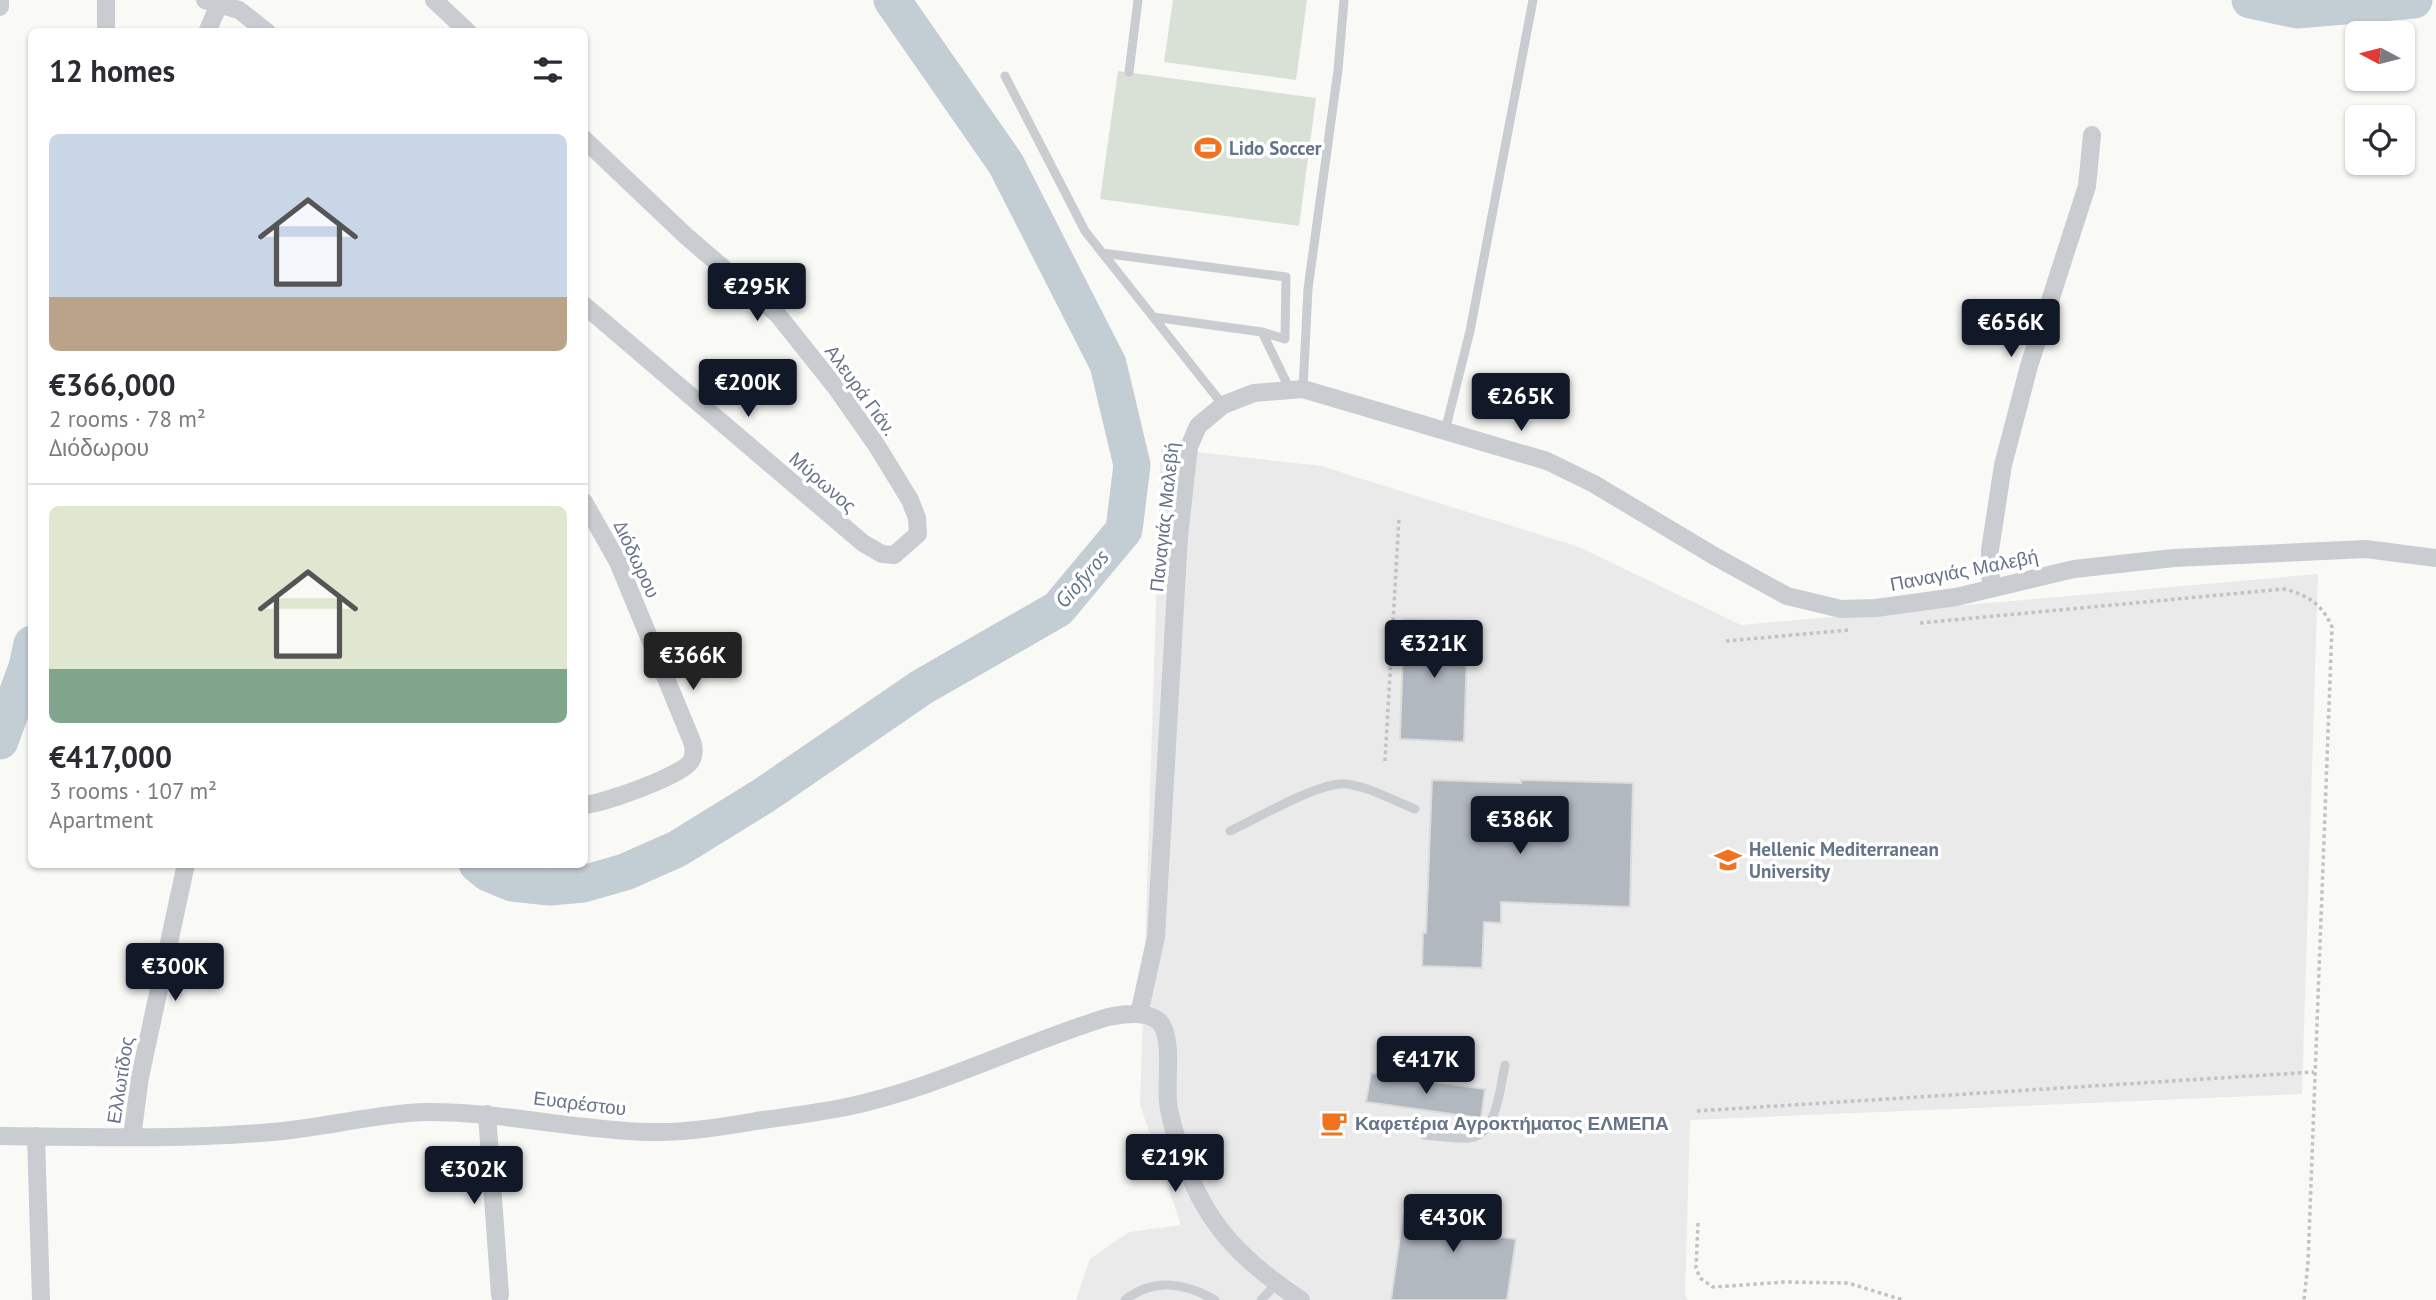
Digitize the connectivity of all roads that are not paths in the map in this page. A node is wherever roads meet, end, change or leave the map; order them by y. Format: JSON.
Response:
{"nodes":[{"id":1,"x":0,"y":0,"type":"edge"},
{"id":2,"x":106,"y":0,"type":"edge"},
{"id":3,"x":434,"y":0,"type":"edge"},
{"id":4,"x":1138,"y":0,"type":"edge"},
{"id":5,"x":1344,"y":0,"type":"edge"},
{"id":6,"x":1533,"y":0,"type":"edge"},
{"id":7,"x":215,"y":1,"type":"edge"},
{"id":8,"x":0,"y":6,"type":"edge"},
{"id":9,"x":106,"y":28,"type":"edge"},
{"id":10,"x":207,"y":28,"type":"edge"},
{"id":11,"x":262,"y":28,"type":"edge"},
{"id":12,"x":464,"y":28,"type":"edge"},
{"id":13,"x":1129,"y":72,"type":"dead end"},
{"id":14,"x":1005,"y":76,"type":"dead end"},
{"id":15,"x":2092,"y":135,"type":"dead end"},
{"id":16,"x":588,"y":143,"type":"edge"},
{"id":17,"x":1102,"y":253,"type":"junction"},
{"id":18,"x":588,"y":308,"type":"edge"},
{"id":19,"x":1153,"y":317,"type":"junction"},
{"id":20,"x":1262,"y":332,"type":"junction"},
{"id":21,"x":1297,"y":389,"type":"junction"},
{"id":22,"x":1223,"y":405,"type":"junction"},
{"id":23,"x":1445,"y":431,"type":"junction"},
{"id":24,"x":588,"y":509,"type":"edge"},
{"id":25,"x":913,"y":540,"type":"joint"},
{"id":26,"x":2436,"y":558,"type":"edge"},
{"id":27,"x":1991,"y":589,"type":"junction"},
{"id":28,"x":588,"y":804,"type":"edge"},
{"id":29,"x":1415,"y":809,"type":"dead end"},
{"id":30,"x":1230,"y":831,"type":"dead end"},
{"id":31,"x":185,"y":868,"type":"edge"},
{"id":32,"x":1139,"y":1014,"type":"junction"},
{"id":33,"x":1505,"y":1065,"type":"dead end"},
{"id":34,"x":487,"y":1114,"type":"junction"},
{"id":35,"x":1424,"y":1135,"type":"dead end"},
{"id":36,"x":0,"y":1136,"type":"edge"},
{"id":37,"x":36,"y":1136,"type":"junction"},
{"id":38,"x":132,"y":1137,"type":"junction"},
{"id":39,"x":1276,"y":1284,"type":"junction"},
{"id":40,"x":500,"y":1295,"type":"dead end"},
{"id":41,"x":41,"y":1300,"type":"edge"},
{"id":42,"x":1125,"y":1300,"type":"edge"},
{"id":43,"x":1215,"y":1300,"type":"edge"},
{"id":44,"x":1261,"y":1300,"type":"edge"},
{"id":45,"x":1301,"y":1300,"type":"edge"}],
"edges":[{"from":1,"to":8,"type":"street"},
{"from":2,"to":9,"type":"street"},
{"from":3,"to":12,"type":"street"},
{"from":4,"to":13,"type":"lane"},
{"from":5,"to":21,"type":"lane"},
{"from":6,"to":23,"type":"lane"},
{"from":7,"to":10,"type":"street"},
{"from":7,"to":11,"type":"street"},
{"from":14,"to":17,"type":"lane"},
{"from":15,"to":27,"type":"street"},
{"from":16,"to":25,"type":"street","name":"Αλευρά Γιάν."},
{"from":17,"to":19,"type":"lane"},
{"from":17,"to":20,"type":"lane"},
{"from":18,"to":25,"type":"street","name":"Μύρωνος"},
{"from":19,"to":20,"type":"lane"},
{"from":19,"to":22,"type":"lane"},
{"from":20,"to":21,"type":"lane"},
{"from":21,"to":22,"type":"street","name":"Παναγιάς Μαλεβή"},
{"from":21,"to":23,"type":"street","name":"Παναγιάς Μαλεβή"},
{"from":22,"to":32,"type":"street","name":"Παναγιάς Μαλεβή"},
{"from":23,"to":27,"type":"street","name":"Παναγιάς Μαλεβή"},
{"from":24,"to":28,"type":"street","name":"Διόδωρου"},
{"from":26,"to":27,"type":"street","name":"Παναγιάς Μαλεβή"},
{"from":29,"to":30,"type":"lane"},
{"from":31,"to":38,"type":"street","name":"Ελλωτίδος"},
{"from":32,"to":34,"type":"street","name":"Ευαρέστου"},
{"from":32,"to":39,"type":"street"},
{"from":33,"to":35,"type":"lane"},
{"from":34,"to":38,"type":"street","name":"Ευαρέστου"},
{"from":34,"to":40,"type":"street"},
{"from":36,"to":37,"type":"street","name":"Ευαρέστου"},
{"from":37,"to":38,"type":"street","name":"Ευαρέστου"},
{"from":37,"to":41,"type":"street"},
{"from":39,"to":44,"type":"lane"},
{"from":39,"to":45,"type":"street"},
{"from":42,"to":43,"type":"lane"}]}
